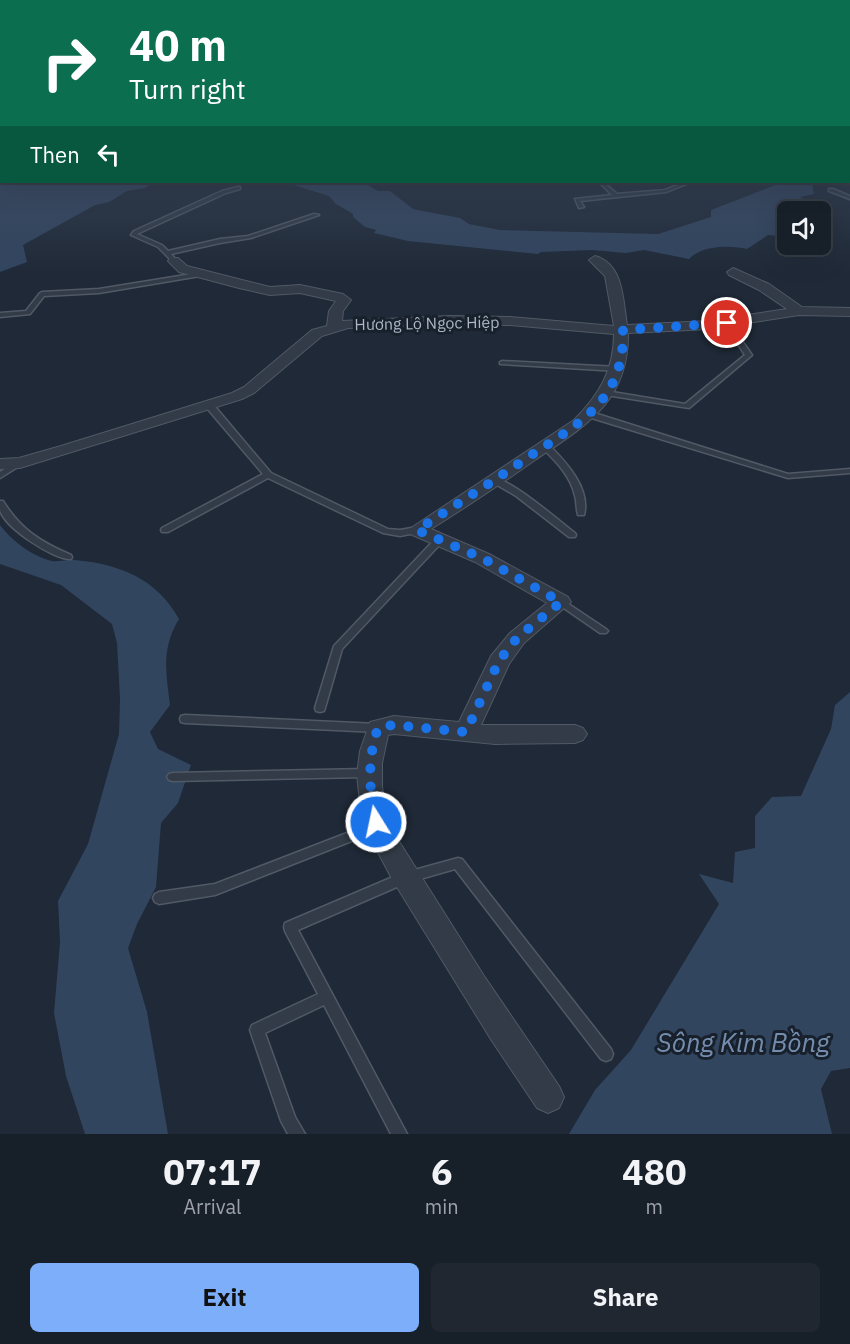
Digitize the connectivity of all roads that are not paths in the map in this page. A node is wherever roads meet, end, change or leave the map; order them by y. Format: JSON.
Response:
{"nodes":[{"id":1,"x":602,"y":183,"type":"edge"},
{"id":2,"x":686,"y":183,"type":"edge"},
{"id":3,"x":238,"y":188,"type":"dead end"},
{"id":4,"x":831,"y":190,"type":"dead end"},
{"id":5,"x":616,"y":196,"type":"junction"},
{"id":6,"x":850,"y":198,"type":"edge"},
{"id":7,"x":582,"y":207,"type":"dead end"},
{"id":8,"x":316,"y":215,"type":"dead end"},
{"id":9,"x":171,"y":257,"type":"junction"},
{"id":10,"x":595,"y":260,"type":"dead end"},
{"id":11,"x":733,"y":272,"type":"dead end"},
{"id":12,"x":198,"y":275,"type":"junction"},
{"id":13,"x":799,"y":311,"type":"junction"},
{"id":14,"x":850,"y":312,"type":"edge"},
{"id":15,"x":0,"y":315,"type":"edge"},
{"id":16,"x":727,"y":323,"type":"junction"},
{"id":17,"x":334,"y":327,"type":"junction"},
{"id":18,"x":623,"y":330,"type":"junction"},
{"id":19,"x":502,"y":363,"type":"dead end"},
{"id":20,"x":618,"y":369,"type":"junction"},
{"id":21,"x":606,"y":393,"type":"junction"},
{"id":22,"x":209,"y":405,"type":"junction"},
{"id":23,"x":588,"y":414,"type":"junction"},
{"id":24,"x":546,"y":447,"type":"junction"},
{"id":25,"x":0,"y":464,"type":"edge"},
{"id":26,"x":20,"y":464,"type":"junction"},
{"id":27,"x":850,"y":471,"type":"edge"},
{"id":28,"x":268,"y":475,"type":"junction"},
{"id":29,"x":0,"y":476,"type":"edge"},
{"id":30,"x":495,"y":480,"type":"junction"},
{"id":31,"x":0,"y":502,"type":"edge"},
{"id":32,"x":582,"y":513,"type":"dead end"},
{"id":33,"x":165,"y":530,"type":"dead end"},
{"id":34,"x":417,"y":530,"type":"junction"},
{"id":35,"x":572,"y":535,"type":"dead end"},
{"id":36,"x":440,"y":539,"type":"junction"},
{"id":37,"x":68,"y":557,"type":"dead end"},
{"id":38,"x":561,"y":602,"type":"junction"},
{"id":39,"x":603,"y":631,"type":"dead end"},
{"id":40,"x":320,"y":708,"type":"dead end"},
{"id":41,"x":185,"y":719,"type":"dead end"},
{"id":42,"x":378,"y":728,"type":"junction"},
{"id":43,"x":466,"y":732,"type":"junction"},
{"id":44,"x":576,"y":734,"type":"dead end"},
{"id":45,"x":370,"y":772,"type":"junction"},
{"id":46,"x":173,"y":777,"type":"dead end"},
{"id":47,"x":378,"y":826,"type":"junction"},
{"id":48,"x":404,"y":878,"type":"junction"},
{"id":49,"x":159,"y":898,"type":"dead end"},
{"id":50,"x":327,"y":997,"type":"junction"},
{"id":51,"x":606,"y":1054,"type":"dead end"},
{"id":52,"x":548,"y":1097,"type":"dead end"},
{"id":53,"x":297,"y":1134,"type":"edge"},
{"id":54,"x":399,"y":1134,"type":"edge"}],
"edges":[{"from":1,"to":5,"type":"lane"},
{"from":2,"to":5,"type":"lane"},
{"from":3,"to":9,"type":"lane"},
{"from":4,"to":6,"type":"lane"},
{"from":5,"to":7,"type":"lane"},
{"from":8,"to":9,"type":"lane"},
{"from":9,"to":12,"type":"street"},
{"from":10,"to":18,"type":"street"},
{"from":11,"to":13,"type":"street"},
{"from":12,"to":15,"type":"lane"},
{"from":12,"to":17,"type":"street"},
{"from":13,"to":14,"type":"street","name":"Hương Lộ Ngọc Hiệp"},
{"from":13,"to":16,"type":"street","name":"Hương Lộ Ngọc Hiệp"},
{"from":16,"to":18,"type":"street","name":"Hương Lộ Ngọc Hiệp"},
{"from":16,"to":21,"type":"lane"},
{"from":17,"to":18,"type":"street","name":"Hương Lộ Ngọc Hiệp"},
{"from":17,"to":22,"type":"street","name":"Hương Lộ Ngọc Hiệp"},
{"from":18,"to":20,"type":"street"},
{"from":19,"to":20,"type":"lane"},
{"from":20,"to":21,"type":"street"},
{"from":21,"to":23,"type":"street"},
{"from":22,"to":26,"type":"street","name":"Hương Lộ Ngọc Hiệp"},
{"from":22,"to":28,"type":"lane"},
{"from":23,"to":24,"type":"street"},
{"from":23,"to":27,"type":"lane"},
{"from":24,"to":30,"type":"street"},
{"from":24,"to":32,"type":"lane"},
{"from":25,"to":26,"type":"street","name":"Hương Lộ Ngọc Hiệp"},
{"from":26,"to":29,"type":"lane"},
{"from":28,"to":33,"type":"lane"},
{"from":28,"to":34,"type":"lane"},
{"from":30,"to":34,"type":"street"},
{"from":30,"to":35,"type":"lane"},
{"from":31,"to":37,"type":"lane"},
{"from":34,"to":36,"type":"street"},
{"from":36,"to":38,"type":"street"},
{"from":36,"to":40,"type":"lane"},
{"from":38,"to":39,"type":"lane"},
{"from":38,"to":43,"type":"street"},
{"from":41,"to":42,"type":"lane"},
{"from":42,"to":43,"type":"street"},
{"from":42,"to":45,"type":"street"},
{"from":43,"to":44,"type":"street"},
{"from":45,"to":46,"type":"lane"},
{"from":45,"to":47,"type":"street"},
{"from":47,"to":48,"type":"street"},
{"from":47,"to":49,"type":"lane"},
{"from":48,"to":50,"type":"lane"},
{"from":48,"to":51,"type":"lane"},
{"from":48,"to":52,"type":"street"},
{"from":50,"to":53,"type":"lane"},
{"from":50,"to":54,"type":"lane"}]}
